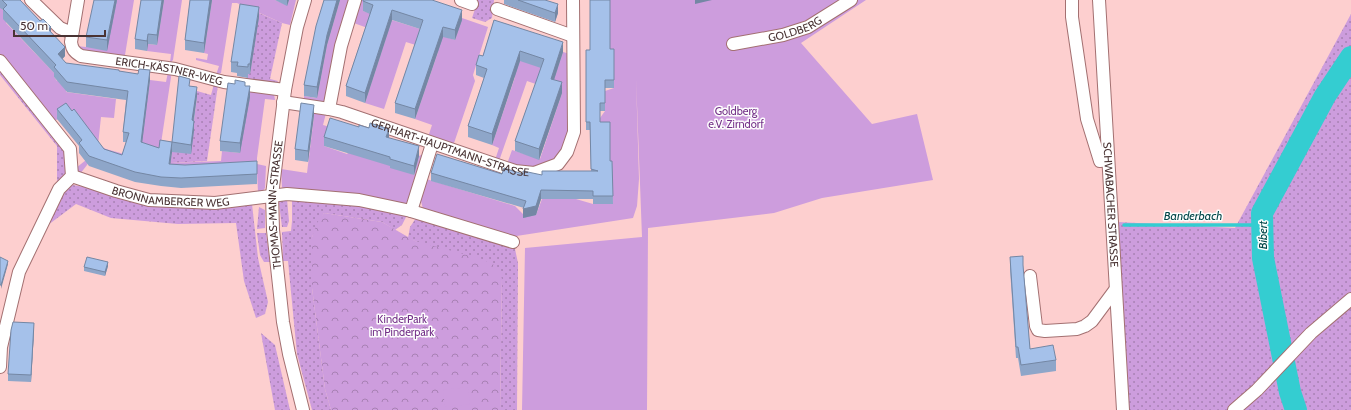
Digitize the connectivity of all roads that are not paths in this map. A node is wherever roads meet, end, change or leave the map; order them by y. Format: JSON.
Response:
{"nodes":[{"id":1,"x":31,"y":0,"type":"edge"},
{"id":2,"x":78,"y":0,"type":"edge"},
{"id":3,"x":305,"y":0,"type":"edge"},
{"id":4,"x":355,"y":0,"type":"edge"},
{"id":5,"x":573,"y":0,"type":"edge"},
{"id":6,"x":851,"y":0,"type":"edge"},
{"id":7,"x":1072,"y":0,"type":"edge"},
{"id":8,"x":1098,"y":0,"type":"edge"},
{"id":9,"x":497,"y":9,"type":"dead end"},
{"id":10,"x":72,"y":33,"type":"junction"},
{"id":11,"x":573,"y":36,"type":"junction"},
{"id":12,"x":733,"y":44,"type":"dead end"},
{"id":13,"x":0,"y":61,"type":"edge"},
{"id":14,"x":284,"y":96,"type":"junction"},
{"id":15,"x":329,"y":109,"type":"junction"},
{"id":16,"x":432,"y":144,"type":"junction"},
{"id":17,"x":1108,"y":160,"type":"junction"},
{"id":18,"x":72,"y":176,"type":"junction"},
{"id":19,"x":272,"y":195,"type":"junction"},
{"id":20,"x":410,"y":210,"type":"junction"},
{"id":21,"x":513,"y":242,"type":"dead end"},
{"id":22,"x":1030,"y":276,"type":"dead end"},
{"id":23,"x":1115,"y":290,"type":"junction"},
{"id":24,"x":1351,"y":299,"type":"edge"},
{"id":25,"x":0,"y":366,"type":"edge"},
{"id":26,"x":303,"y":410,"type":"edge"},
{"id":27,"x":1123,"y":410,"type":"edge"},
{"id":28,"x":1234,"y":410,"type":"edge"}],
"edges":[{"from":1,"to":10,"type":"street"},
{"from":2,"to":10,"type":"street","name":"ERICH-KÄSTNER-WEG"},
{"from":3,"to":14,"type":"street","name":"THOMAS-MANN-STRASSE"},
{"from":4,"to":15,"type":"street"},
{"from":5,"to":11,"type":"street","name":"GERHART-HAUPTMANN-STRASSE"},
{"from":6,"to":12,"type":"street","name":"GOLDBERG"},
{"from":7,"to":17,"type":"street"},
{"from":8,"to":17,"type":"street","name":"SCHWABACHER STRASSE"},
{"from":9,"to":11,"type":"street"},
{"from":10,"to":14,"type":"street","name":"ERICH-KÄSTNER-WEG"},
{"from":11,"to":16,"type":"street","name":"GERHART-HAUPTMANN-STRASSE"},
{"from":13,"to":18,"type":"street"},
{"from":14,"to":15,"type":"street","name":"GERHART-HAUPTMANN-STRASSE"},
{"from":14,"to":19,"type":"street","name":"THOMAS-MANN-STRASSE"},
{"from":15,"to":16,"type":"street","name":"GERHART-HAUPTMANN-STRASSE"},
{"from":16,"to":20,"type":"street"},
{"from":17,"to":23,"type":"street","name":"SCHWABACHER STRASSE"},
{"from":18,"to":19,"type":"street","name":"BRONNAMBERGER WEG"},
{"from":18,"to":25,"type":"street"},
{"from":19,"to":20,"type":"street","name":"BRONNAMBERGER WEG"},
{"from":19,"to":26,"type":"street","name":"THOMAS-MANN-STRASSE"},
{"from":20,"to":21,"type":"street","name":"BRONNAMBERGER WEG"},
{"from":22,"to":23,"type":"street"},
{"from":23,"to":27,"type":"street","name":"SCHWABACHER STRASSE"},
{"from":24,"to":28,"type":"street"}]}
